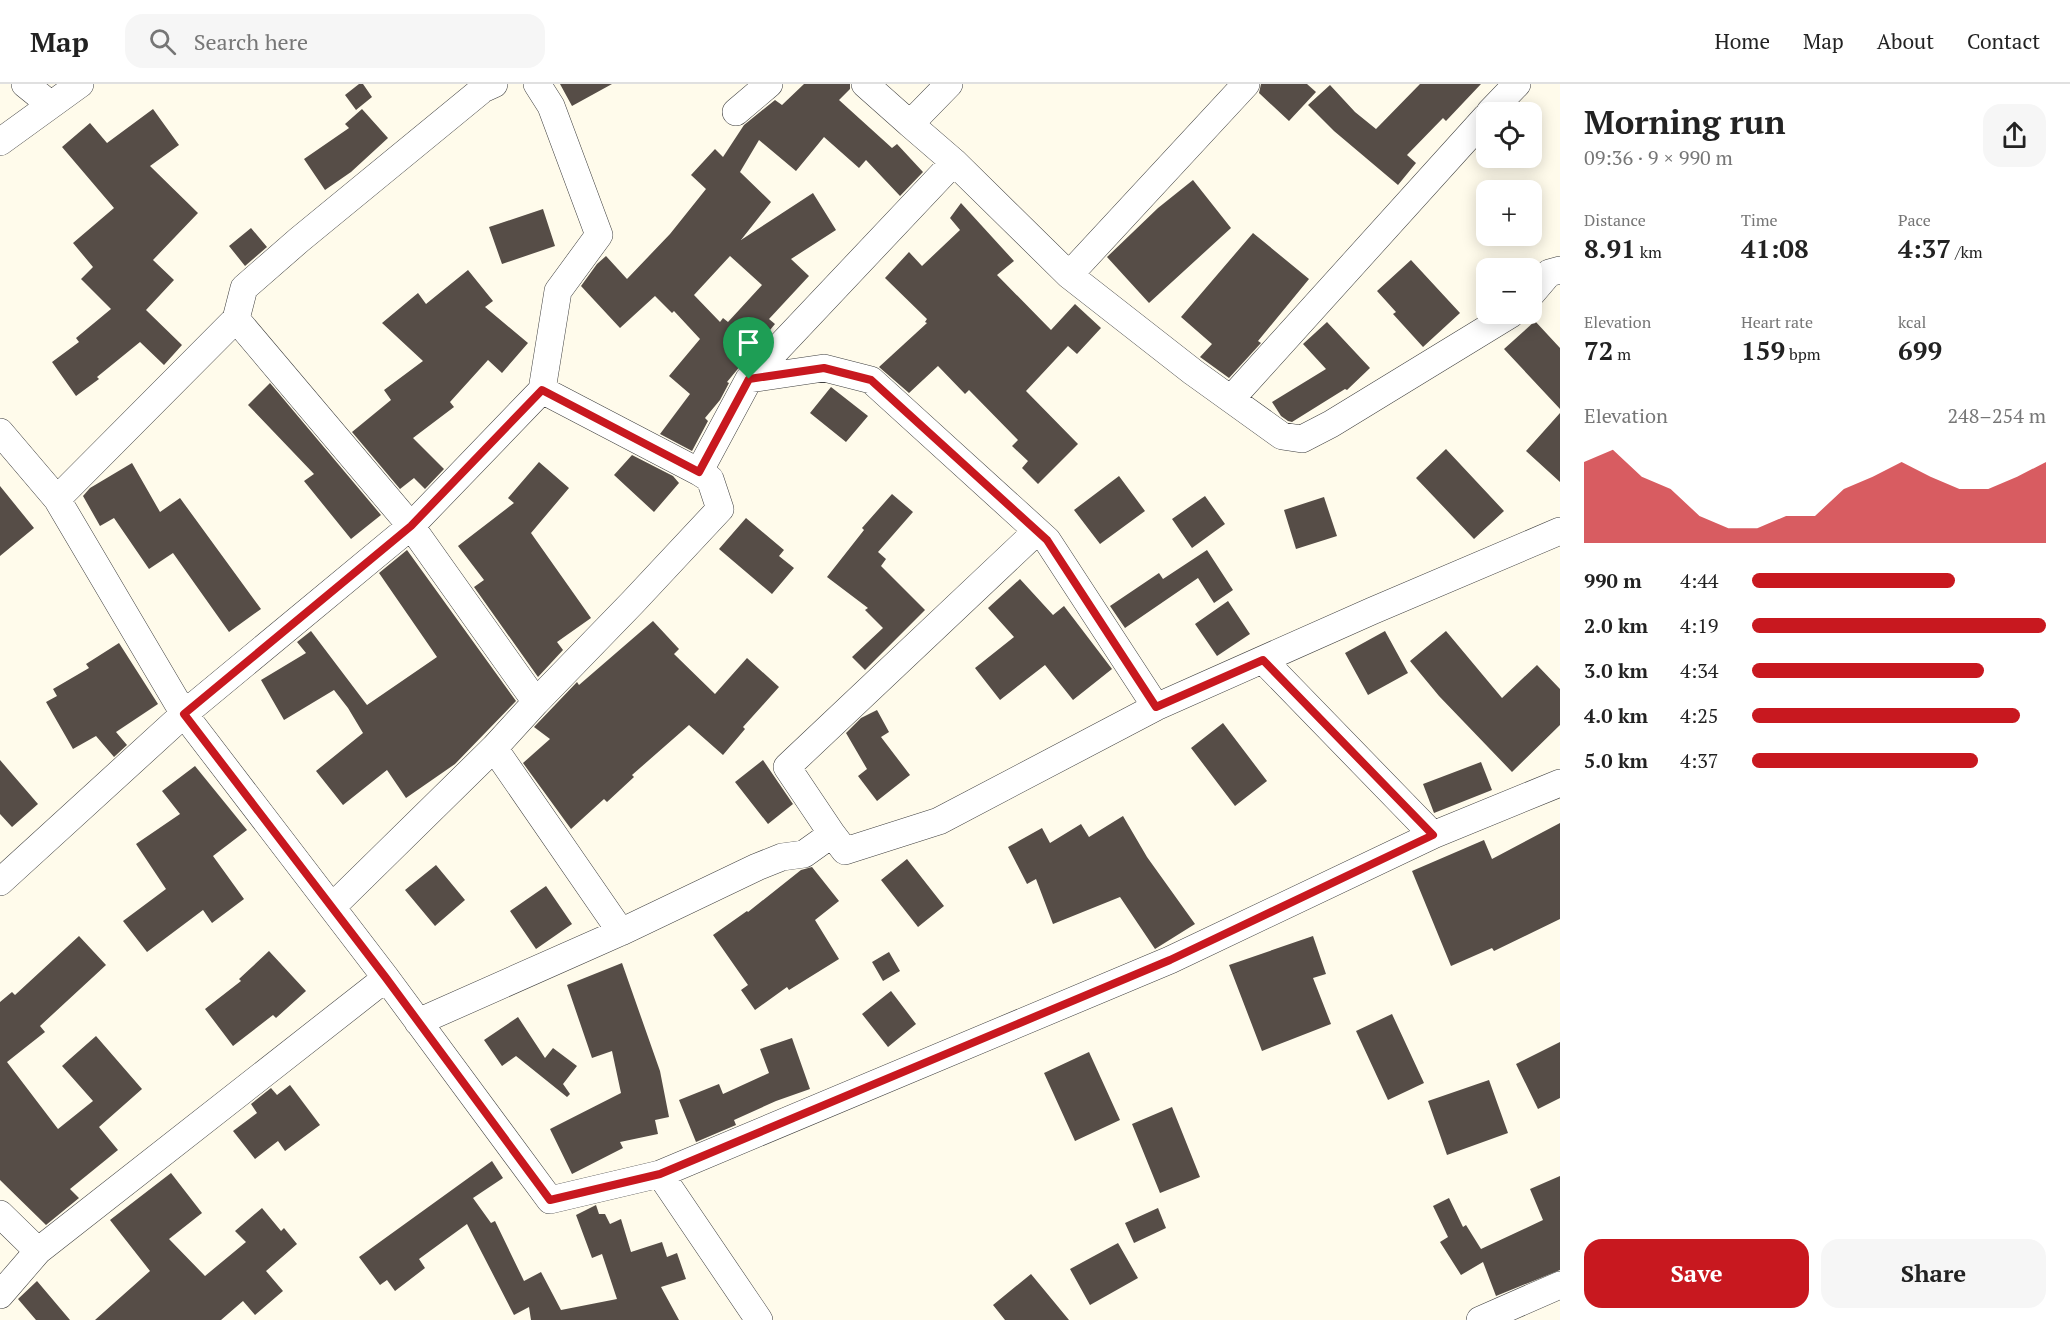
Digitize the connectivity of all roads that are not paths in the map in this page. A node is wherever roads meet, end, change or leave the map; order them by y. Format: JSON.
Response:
{"nodes":[{"id":1,"x":25,"y":84,"type":"edge"},
{"id":2,"x":80,"y":84,"type":"edge"},
{"id":3,"x":494,"y":84,"type":"edge"},
{"id":4,"x":537,"y":84,"type":"edge"},
{"id":5,"x":769,"y":84,"type":"edge"},
{"id":6,"x":865,"y":84,"type":"edge"},
{"id":7,"x":949,"y":84,"type":"edge"},
{"id":8,"x":1246,"y":84,"type":"edge"},
{"id":9,"x":1517,"y":84,"type":"edge"},
{"id":10,"x":1500,"y":102,"type":"edge"},
{"id":11,"x":51,"y":105,"type":"junction"},
{"id":12,"x":736,"y":112,"type":"dead end"},
{"id":13,"x":910,"y":124,"type":"junction"},
{"id":14,"x":1476,"y":128,"type":"edge"},
{"id":15,"x":0,"y":142,"type":"edge"},
{"id":16,"x":954,"y":162,"type":"junction"},
{"id":17,"x":1560,"y":270,"type":"edge"},
{"id":18,"x":1069,"y":275,"type":"junction"},
{"id":19,"x":1542,"y":281,"type":"edge"},
{"id":20,"x":236,"y":319,"type":"junction"},
{"id":21,"x":1495,"y":324,"type":"edge"},
{"id":22,"x":749,"y":379,"type":"junction"},
{"id":23,"x":542,"y":390,"type":"junction"},
{"id":24,"x":1231,"y":399,"type":"junction"},
{"id":25,"x":0,"y":432,"type":"edge"},
{"id":26,"x":699,"y":472,"type":"junction"},
{"id":27,"x":57,"y":499,"type":"junction"},
{"id":28,"x":411,"y":526,"type":"junction"},
{"id":29,"x":1037,"y":531,"type":"junction"},
{"id":30,"x":1560,"y":531,"type":"edge"},
{"id":31,"x":1263,"y":660,"type":"junction"},
{"id":32,"x":536,"y":702,"type":"junction"},
{"id":33,"x":1156,"y":707,"type":"junction"},
{"id":34,"x":184,"y":714,"type":"junction"},
{"id":35,"x":494,"y":748,"type":"junction"},
{"id":36,"x":1560,"y":783,"type":"edge"},
{"id":37,"x":832,"y":834,"type":"junction"},
{"id":38,"x":1433,"y":835,"type":"junction"},
{"id":39,"x":0,"y":882,"type":"edge"},
{"id":40,"x":332,"y":907,"type":"junction"},
{"id":41,"x":621,"y":932,"type":"junction"},
{"id":42,"x":386,"y":978,"type":"junction"},
{"id":43,"x":418,"y":1022,"type":"junction"},
{"id":44,"x":660,"y":1174,"type":"junction"},
{"id":45,"x":0,"y":1214,"type":"edge"},
{"id":46,"x":38,"y":1251,"type":"junction"},
{"id":47,"x":1560,"y":1285,"type":"edge"},
{"id":48,"x":0,"y":1295,"type":"edge"},
{"id":49,"x":759,"y":1320,"type":"edge"},
{"id":50,"x":1480,"y":1320,"type":"edge"}],
"edges":[{"from":1,"to":11,"type":"street"},
{"from":2,"to":11,"type":"street"},
{"from":3,"to":20,"type":"street"},
{"from":4,"to":23,"type":"street"},
{"from":5,"to":12,"type":"street"},
{"from":6,"to":13,"type":"street"},
{"from":7,"to":13,"type":"street"},
{"from":8,"to":18,"type":"street"},
{"from":9,"to":10,"type":"street"},
{"from":11,"to":15,"type":"street"},
{"from":13,"to":16,"type":"street"},
{"from":14,"to":24,"type":"street"},
{"from":16,"to":18,"type":"street"},
{"from":16,"to":22,"type":"street"},
{"from":17,"to":19,"type":"street"},
{"from":18,"to":24,"type":"street"},
{"from":20,"to":27,"type":"street"},
{"from":20,"to":28,"type":"street"},
{"from":21,"to":24,"type":"street"},
{"from":22,"to":26,"type":"street"},
{"from":22,"to":29,"type":"street"},
{"from":23,"to":26,"type":"street"},
{"from":23,"to":28,"type":"street"},
{"from":25,"to":27,"type":"street"},
{"from":26,"to":32,"type":"street"},
{"from":27,"to":34,"type":"street"},
{"from":28,"to":32,"type":"street"},
{"from":28,"to":34,"type":"street"},
{"from":29,"to":33,"type":"street"},
{"from":29,"to":37,"type":"street"},
{"from":30,"to":31,"type":"street"},
{"from":31,"to":33,"type":"street"},
{"from":31,"to":38,"type":"street"},
{"from":32,"to":35,"type":"street"},
{"from":33,"to":37,"type":"street"},
{"from":34,"to":39,"type":"street"},
{"from":34,"to":40,"type":"street"},
{"from":35,"to":40,"type":"street"},
{"from":35,"to":41,"type":"street"},
{"from":36,"to":38,"type":"street"},
{"from":37,"to":41,"type":"street"},
{"from":38,"to":44,"type":"street"},
{"from":40,"to":42,"type":"street"},
{"from":41,"to":43,"type":"street"},
{"from":42,"to":43,"type":"street"},
{"from":42,"to":46,"type":"street"},
{"from":43,"to":44,"type":"street"},
{"from":44,"to":49,"type":"street"},
{"from":45,"to":46,"type":"street"},
{"from":46,"to":48,"type":"street"},
{"from":47,"to":50,"type":"street"}]}
